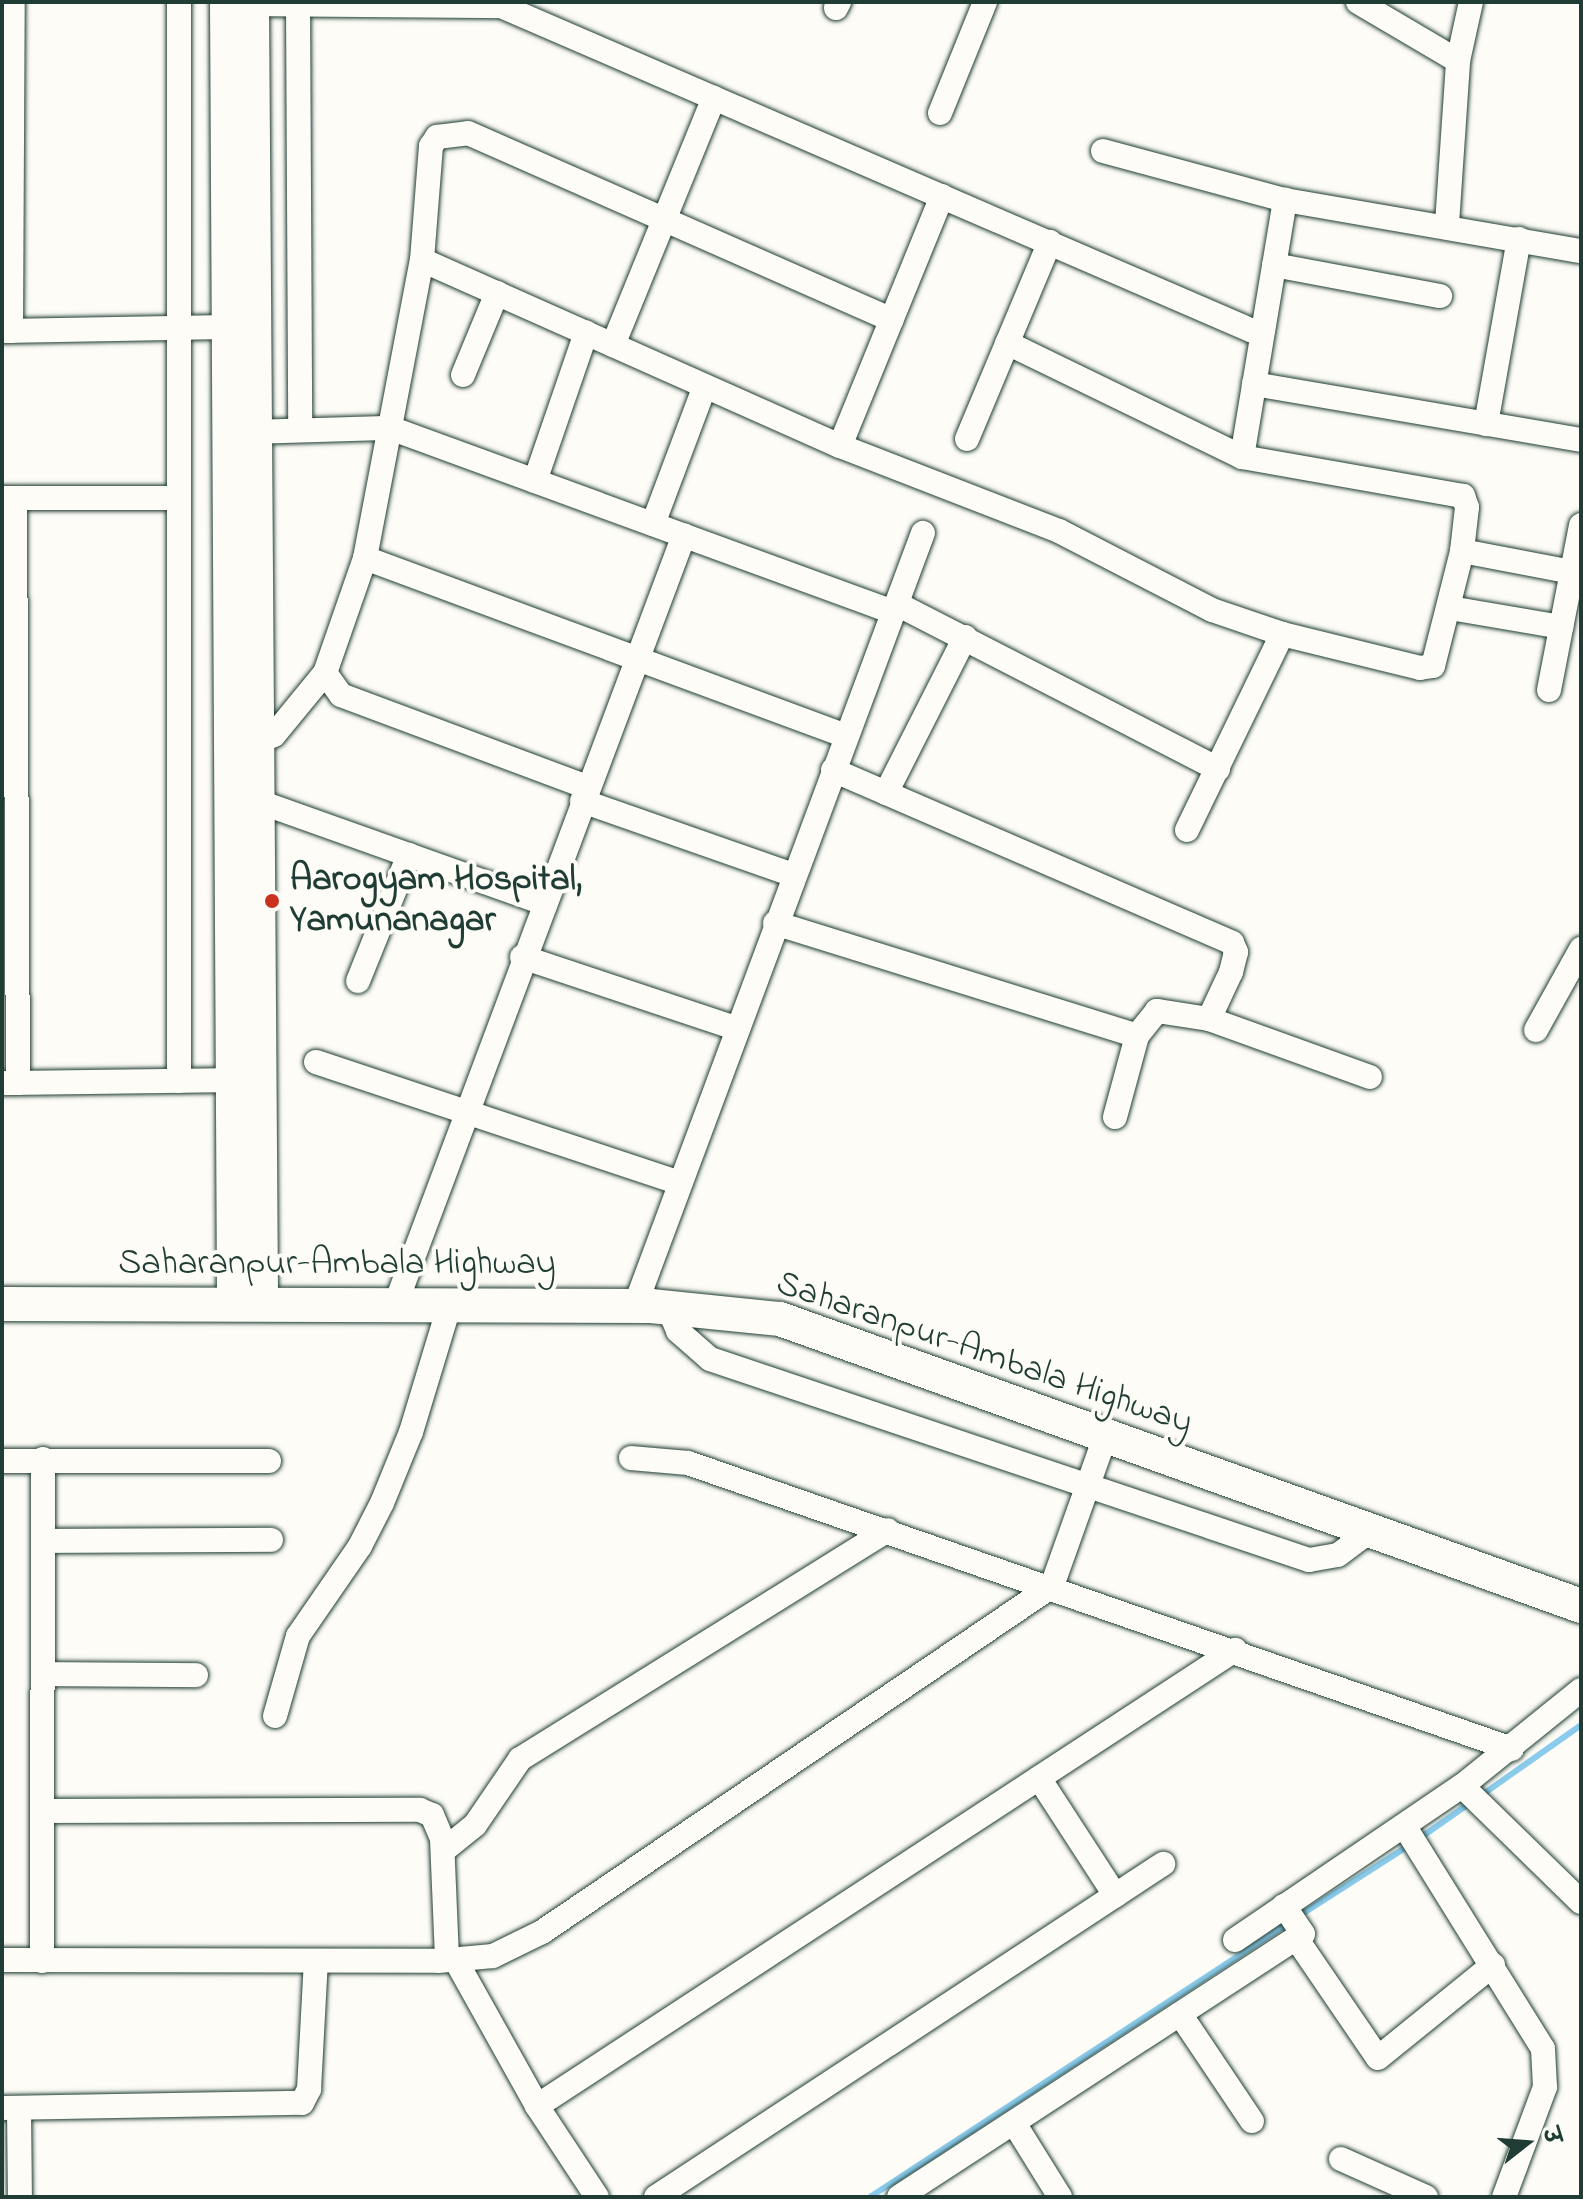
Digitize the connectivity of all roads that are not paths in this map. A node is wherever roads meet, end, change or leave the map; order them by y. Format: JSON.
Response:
{"nodes":[{"id":1,"x":13,"y":2,"type":"edge"},
{"id":2,"x":179,"y":2,"type":"edge"},
{"id":3,"x":985,"y":2,"type":"edge"},
{"id":4,"x":1358,"y":2,"type":"edge"},
{"id":5,"x":1471,"y":2,"type":"edge"},
{"id":6,"x":244,"y":3,"type":"edge"},
{"id":7,"x":298,"y":4,"type":"edge"},
{"id":8,"x":1458,"y":61,"type":"junction"},
{"id":9,"x":714,"y":98,"type":"junction"},
{"id":10,"x":940,"y":113,"type":"dead end"},
{"id":11,"x":1103,"y":151,"type":"dead end"},
{"id":12,"x":7,"y":166,"type":"edge"},
{"id":13,"x":942,"y":196,"type":"junction"},
{"id":14,"x":1285,"y":200,"type":"junction"},
{"id":15,"x":665,"y":219,"type":"junction"},
{"id":16,"x":1447,"y":224,"type":"junction"},
{"id":17,"x":1519,"y":239,"type":"junction"},
{"id":18,"x":1050,"y":242,"type":"junction"},
{"id":19,"x":1581,"y":251,"type":"edge"},
{"id":20,"x":422,"y":260,"type":"junction"},
{"id":21,"x":1274,"y":265,"type":"junction"},
{"id":22,"x":497,"y":293,"type":"junction"},
{"id":23,"x":1440,"y":296,"type":"dead end"},
{"id":24,"x":892,"y":320,"type":"junction"},
{"id":25,"x":179,"y":327,"type":"junction"},
{"id":26,"x":229,"y":327,"type":"junction"},
{"id":27,"x":6,"y":331,"type":"edge"},
{"id":28,"x":586,"y":333,"type":"junction"},
{"id":29,"x":1262,"y":335,"type":"junction"},
{"id":30,"x":1007,"y":343,"type":"junction"},
{"id":31,"x":613,"y":345,"type":"junction"},
{"id":32,"x":463,"y":375,"type":"dead end"},
{"id":33,"x":1254,"y":384,"type":"junction"},
{"id":34,"x":705,"y":386,"type":"junction"},
{"id":35,"x":1486,"y":424,"type":"junction"},
{"id":36,"x":390,"y":428,"type":"junction"},
{"id":37,"x":300,"y":430,"type":"junction"},
{"id":38,"x":254,"y":432,"type":"junction"},
{"id":39,"x":967,"y":439,"type":"dead end"},
{"id":40,"x":1581,"y":440,"type":"edge"},
{"id":41,"x":840,"y":446,"type":"junction"},
{"id":42,"x":1242,"y":457,"type":"junction"},
{"id":43,"x":535,"y":481,"type":"junction"},
{"id":44,"x":9,"y":498,"type":"edge"},
{"id":45,"x":179,"y":498,"type":"junction"},
{"id":46,"x":653,"y":524,"type":"junction"},
{"id":47,"x":1581,"y":525,"type":"edge"},
{"id":48,"x":923,"y":533,"type":"dead end"},
{"id":49,"x":684,"y":535,"type":"junction"},
{"id":50,"x":1462,"y":551,"type":"junction"},
{"id":51,"x":365,"y":558,"type":"junction"},
{"id":52,"x":1572,"y":572,"type":"junction"},
{"id":53,"x":895,"y":608,"type":"junction"},
{"id":54,"x":1450,"y":608,"type":"junction"},
{"id":55,"x":1561,"y":627,"type":"junction"},
{"id":56,"x":1282,"y":634,"type":"junction"},
{"id":57,"x":965,"y":637,"type":"junction"},
{"id":58,"x":637,"y":658,"type":"junction"},
{"id":59,"x":325,"y":673,"type":"junction"},
{"id":60,"x":1549,"y":690,"type":"dead end"},
{"id":61,"x":846,"y":736,"type":"junction"},
{"id":62,"x":256,"y":744,"type":"junction"},
{"id":63,"x":1218,"y":769,"type":"junction"},
{"id":64,"x":833,"y":770,"type":"junction"},
{"id":65,"x":886,"y":793,"type":"junction"},
{"id":66,"x":585,"y":794,"type":"junction"},
{"id":67,"x":9,"y":800,"type":"edge"},
{"id":68,"x":257,"y":801,"type":"junction"},
{"id":69,"x":1187,"y":830,"type":"dead end"},
{"id":70,"x":409,"y":855,"type":"junction"},
{"id":71,"x":793,"y":875,"type":"junction"},
{"id":72,"x":543,"y":903,"type":"junction"},
{"id":73,"x":775,"y":923,"type":"junction"},
{"id":74,"x":10,"y":940,"type":"edge"},
{"id":75,"x":1580,"y":954,"type":"edge"},
{"id":76,"x":522,"y":957,"type":"junction"},
{"id":77,"x":358,"y":981,"type":"dead end"},
{"id":78,"x":1209,"y":1019,"type":"junction"},
{"id":79,"x":736,"y":1028,"type":"junction"},
{"id":80,"x":1536,"y":1030,"type":"dead end"},
{"id":81,"x":1137,"y":1036,"type":"junction"},
{"id":82,"x":316,"y":1062,"type":"dead end"},
{"id":83,"x":1370,"y":1077,"type":"dead end"},
{"id":84,"x":246,"y":1080,"type":"junction"},
{"id":85,"x":179,"y":1081,"type":"junction"},
{"id":86,"x":10,"y":1083,"type":"edge"},
{"id":87,"x":466,"y":1110,"type":"junction"},
{"id":88,"x":1115,"y":1117,"type":"dead end"},
{"id":89,"x":680,"y":1183,"type":"junction"},
{"id":90,"x":396,"y":1303,"type":"junction"},
{"id":91,"x":2,"y":1304,"type":"edge"},
{"id":92,"x":248,"y":1304,"type":"junction"},
{"id":93,"x":450,"y":1304,"type":"junction"},
{"id":94,"x":651,"y":1307,"type":"junction"},
{"id":95,"x":1106,"y":1434,"type":"junction"},
{"id":96,"x":631,"y":1458,"type":"dead end"},
{"id":97,"x":43,"y":1459,"type":"junction"},
{"id":98,"x":2,"y":1461,"type":"edge"},
{"id":99,"x":269,"y":1461,"type":"dead end"},
{"id":100,"x":1086,"y":1487,"type":"junction"},
{"id":101,"x":888,"y":1530,"type":"junction"},
{"id":102,"x":1369,"y":1532,"type":"junction"},
{"id":103,"x":271,"y":1540,"type":"dead end"},
{"id":104,"x":43,"y":1541,"type":"junction"},
{"id":105,"x":1052,"y":1586,"type":"junction"},
{"id":106,"x":1581,"y":1606,"type":"edge"},
{"id":107,"x":1235,"y":1650,"type":"junction"},
{"id":108,"x":43,"y":1674,"type":"junction"},
{"id":109,"x":196,"y":1675,"type":"dead end"},
{"id":110,"x":1581,"y":1690,"type":"edge"},
{"id":111,"x":275,"y":1716,"type":"dead end"},
{"id":112,"x":1512,"y":1749,"type":"junction"},
{"id":113,"x":1039,"y":1778,"type":"junction"},
{"id":114,"x":1469,"y":1795,"type":"junction"},
{"id":115,"x":42,"y":1811,"type":"junction"},
{"id":116,"x":1411,"y":1836,"type":"junction"},
{"id":117,"x":444,"y":1850,"type":"junction"},
{"id":118,"x":1163,"y":1864,"type":"dead end"},
{"id":119,"x":1115,"y":1895,"type":"junction"},
{"id":120,"x":1581,"y":1902,"type":"edge"},
{"id":121,"x":1292,"y":1921,"type":"junction"},
{"id":122,"x":1235,"y":1940,"type":"dead end"},
{"id":123,"x":2,"y":1960,"type":"edge"},
{"id":124,"x":451,"y":1960,"type":"junction"},
{"id":125,"x":42,"y":1961,"type":"junction"},
{"id":126,"x":316,"y":1961,"type":"junction"},
{"id":127,"x":1493,"y":1965,"type":"junction"},
{"id":128,"x":1180,"y":2014,"type":"junction"},
{"id":129,"x":537,"y":2106,"type":"junction"},
{"id":130,"x":11,"y":2108,"type":"edge"},
{"id":131,"x":1252,"y":2121,"type":"dead end"},
{"id":132,"x":1014,"y":2123,"type":"junction"},
{"id":133,"x":1341,"y":2159,"type":"dead end"},
{"id":134,"x":20,"y":2197,"type":"edge"},
{"id":135,"x":597,"y":2197,"type":"edge"},
{"id":136,"x":656,"y":2197,"type":"edge"},
{"id":137,"x":899,"y":2197,"type":"edge"},
{"id":138,"x":1060,"y":2197,"type":"edge"},
{"id":139,"x":1426,"y":2197,"type":"edge"},
{"id":140,"x":1504,"y":2197,"type":"edge"}],
"edges":[{"from":1,"to":12,"type":"street"},
{"from":2,"to":25,"type":"street"},
{"from":3,"to":10,"type":"street"},
{"from":4,"to":8,"type":"street"},
{"from":5,"to":8,"type":"street"},
{"from":6,"to":7,"type":"street"},
{"from":6,"to":26,"type":"street"},
{"from":6,"to":38,"type":"street"},
{"from":7,"to":9,"type":"street"},
{"from":7,"to":37,"type":"street"},
{"from":8,"to":16,"type":"street"},
{"from":9,"to":13,"type":"street"},
{"from":9,"to":15,"type":"street"},
{"from":11,"to":14,"type":"street"},
{"from":12,"to":27,"type":"street"},
{"from":13,"to":18,"type":"street"},
{"from":13,"to":24,"type":"street"},
{"from":14,"to":16,"type":"street"},
{"from":14,"to":21,"type":"street"},
{"from":15,"to":20,"type":"street"},
{"from":15,"to":24,"type":"street"},
{"from":15,"to":31,"type":"street"},
{"from":16,"to":17,"type":"street"},
{"from":17,"to":19,"type":"street"},
{"from":17,"to":35,"type":"street"},
{"from":18,"to":29,"type":"street"},
{"from":18,"to":30,"type":"street"},
{"from":20,"to":22,"type":"street"},
{"from":20,"to":36,"type":"street"},
{"from":21,"to":23,"type":"street"},
{"from":21,"to":29,"type":"street"},
{"from":22,"to":28,"type":"street"},
{"from":22,"to":32,"type":"street"},
{"from":24,"to":41,"type":"street"},
{"from":25,"to":26,"type":"street"},
{"from":25,"to":27,"type":"street"},
{"from":25,"to":45,"type":"street"},
{"from":26,"to":84,"type":"street"},
{"from":28,"to":31,"type":"street"},
{"from":28,"to":43,"type":"street"},
{"from":29,"to":33,"type":"street"},
{"from":30,"to":39,"type":"street"},
{"from":30,"to":42,"type":"street"},
{"from":31,"to":34,"type":"street"},
{"from":33,"to":35,"type":"street"},
{"from":33,"to":42,"type":"street"},
{"from":34,"to":41,"type":"street"},
{"from":34,"to":46,"type":"street"},
{"from":35,"to":40,"type":"street"},
{"from":36,"to":37,"type":"street"},
{"from":36,"to":43,"type":"street"},
{"from":36,"to":51,"type":"street"},
{"from":37,"to":38,"type":"street"},
{"from":38,"to":62,"type":"street"},
{"from":41,"to":56,"type":"street"},
{"from":42,"to":50,"type":"street"},
{"from":43,"to":46,"type":"street"},
{"from":44,"to":45,"type":"street"},
{"from":44,"to":67,"type":"street"},
{"from":45,"to":85,"type":"street"},
{"from":46,"to":49,"type":"street"},
{"from":47,"to":52,"type":"street"},
{"from":48,"to":53,"type":"street"},
{"from":49,"to":53,"type":"street"},
{"from":49,"to":58,"type":"street"},
{"from":50,"to":52,"type":"street"},
{"from":50,"to":54,"type":"street"},
{"from":51,"to":58,"type":"street"},
{"from":51,"to":59,"type":"street"},
{"from":52,"to":55,"type":"street"},
{"from":53,"to":57,"type":"street"},
{"from":53,"to":61,"type":"street"},
{"from":54,"to":55,"type":"street"},
{"from":54,"to":56,"type":"street"},
{"from":55,"to":60,"type":"street"},
{"from":56,"to":63,"type":"street"},
{"from":57,"to":63,"type":"street"},
{"from":57,"to":65,"type":"street"},
{"from":58,"to":61,"type":"street"},
{"from":58,"to":66,"type":"street"},
{"from":59,"to":62,"type":"street"},
{"from":59,"to":66,"type":"street"},
{"from":61,"to":64,"type":"street"},
{"from":62,"to":68,"type":"street"},
{"from":63,"to":69,"type":"street"},
{"from":64,"to":65,"type":"street"},
{"from":64,"to":71,"type":"street"},
{"from":65,"to":78,"type":"street"},
{"from":66,"to":71,"type":"street"},
{"from":66,"to":72,"type":"street"},
{"from":67,"to":74,"type":"street"},
{"from":68,"to":70,"type":"street"},
{"from":68,"to":84,"type":"street"},
{"from":70,"to":72,"type":"street"},
{"from":70,"to":77,"type":"street"},
{"from":71,"to":73,"type":"street"},
{"from":72,"to":76,"type":"street"},
{"from":73,"to":79,"type":"street"},
{"from":73,"to":81,"type":"street"},
{"from":74,"to":86,"type":"street"},
{"from":75,"to":80,"type":"street"},
{"from":76,"to":79,"type":"street"},
{"from":76,"to":87,"type":"street"},
{"from":78,"to":81,"type":"street"},
{"from":78,"to":83,"type":"street"},
{"from":79,"to":89,"type":"street"},
{"from":81,"to":88,"type":"street"},
{"from":82,"to":87,"type":"street"},
{"from":84,"to":85,"type":"street"},
{"from":84,"to":92,"type":"street"},
{"from":85,"to":86,"type":"street"},
{"from":87,"to":89,"type":"street"},
{"from":87,"to":90,"type":"street"},
{"from":89,"to":94,"type":"street"},
{"from":90,"to":92,"type":"street","name":"Saharanpur-Ambala Highway"},
{"from":90,"to":93,"type":"street","name":"Saharanpur-Ambala Highway"},
{"from":91,"to":92,"type":"street","name":"Saharanpur-Ambala Highway"},
{"from":93,"to":94,"type":"street","name":"Saharanpur-Ambala Highway"},
{"from":93,"to":111,"type":"street"},
{"from":94,"to":95,"type":"street","name":"Saharanpur-Ambala Highway"},
{"from":94,"to":100,"type":"street"},
{"from":95,"to":100,"type":"street"},
{"from":95,"to":102,"type":"street","name":"Saharanpur-Ambala Highway"},
{"from":96,"to":101,"type":"street"},
{"from":97,"to":98,"type":"street"},
{"from":97,"to":99,"type":"street"},
{"from":97,"to":104,"type":"street"},
{"from":100,"to":102,"type":"street"},
{"from":100,"to":105,"type":"street"},
{"from":101,"to":105,"type":"street"},
{"from":101,"to":117,"type":"street"},
{"from":102,"to":106,"type":"street","name":"Saharanpur-Ambala Highway"},
{"from":103,"to":104,"type":"street"},
{"from":104,"to":108,"type":"street"},
{"from":105,"to":107,"type":"street"},
{"from":105,"to":124,"type":"street"},
{"from":107,"to":112,"type":"street"},
{"from":107,"to":113,"type":"street"},
{"from":108,"to":109,"type":"street"},
{"from":108,"to":115,"type":"street"},
{"from":110,"to":112,"type":"street"},
{"from":112,"to":114,"type":"street"},
{"from":113,"to":119,"type":"street"},
{"from":113,"to":129,"type":"street"},
{"from":114,"to":116,"type":"street"},
{"from":114,"to":120,"type":"street"},
{"from":115,"to":117,"type":"street"},
{"from":115,"to":125,"type":"street"},
{"from":116,"to":121,"type":"street"},
{"from":116,"to":127,"type":"street"},
{"from":117,"to":124,"type":"street"},
{"from":118,"to":119,"type":"street"},
{"from":119,"to":136,"type":"street"},
{"from":121,"to":122,"type":"street"},
{"from":121,"to":127,"type":"street"},
{"from":121,"to":128,"type":"street"},
{"from":123,"to":125,"type":"street"},
{"from":124,"to":126,"type":"street"},
{"from":124,"to":129,"type":"street"},
{"from":125,"to":126,"type":"street"},
{"from":126,"to":130,"type":"street"},
{"from":127,"to":140,"type":"street"},
{"from":128,"to":131,"type":"street"},
{"from":128,"to":132,"type":"street"},
{"from":129,"to":135,"type":"street"},
{"from":130,"to":134,"type":"street"},
{"from":132,"to":137,"type":"street"},
{"from":132,"to":138,"type":"street"},
{"from":133,"to":139,"type":"street"}]}
